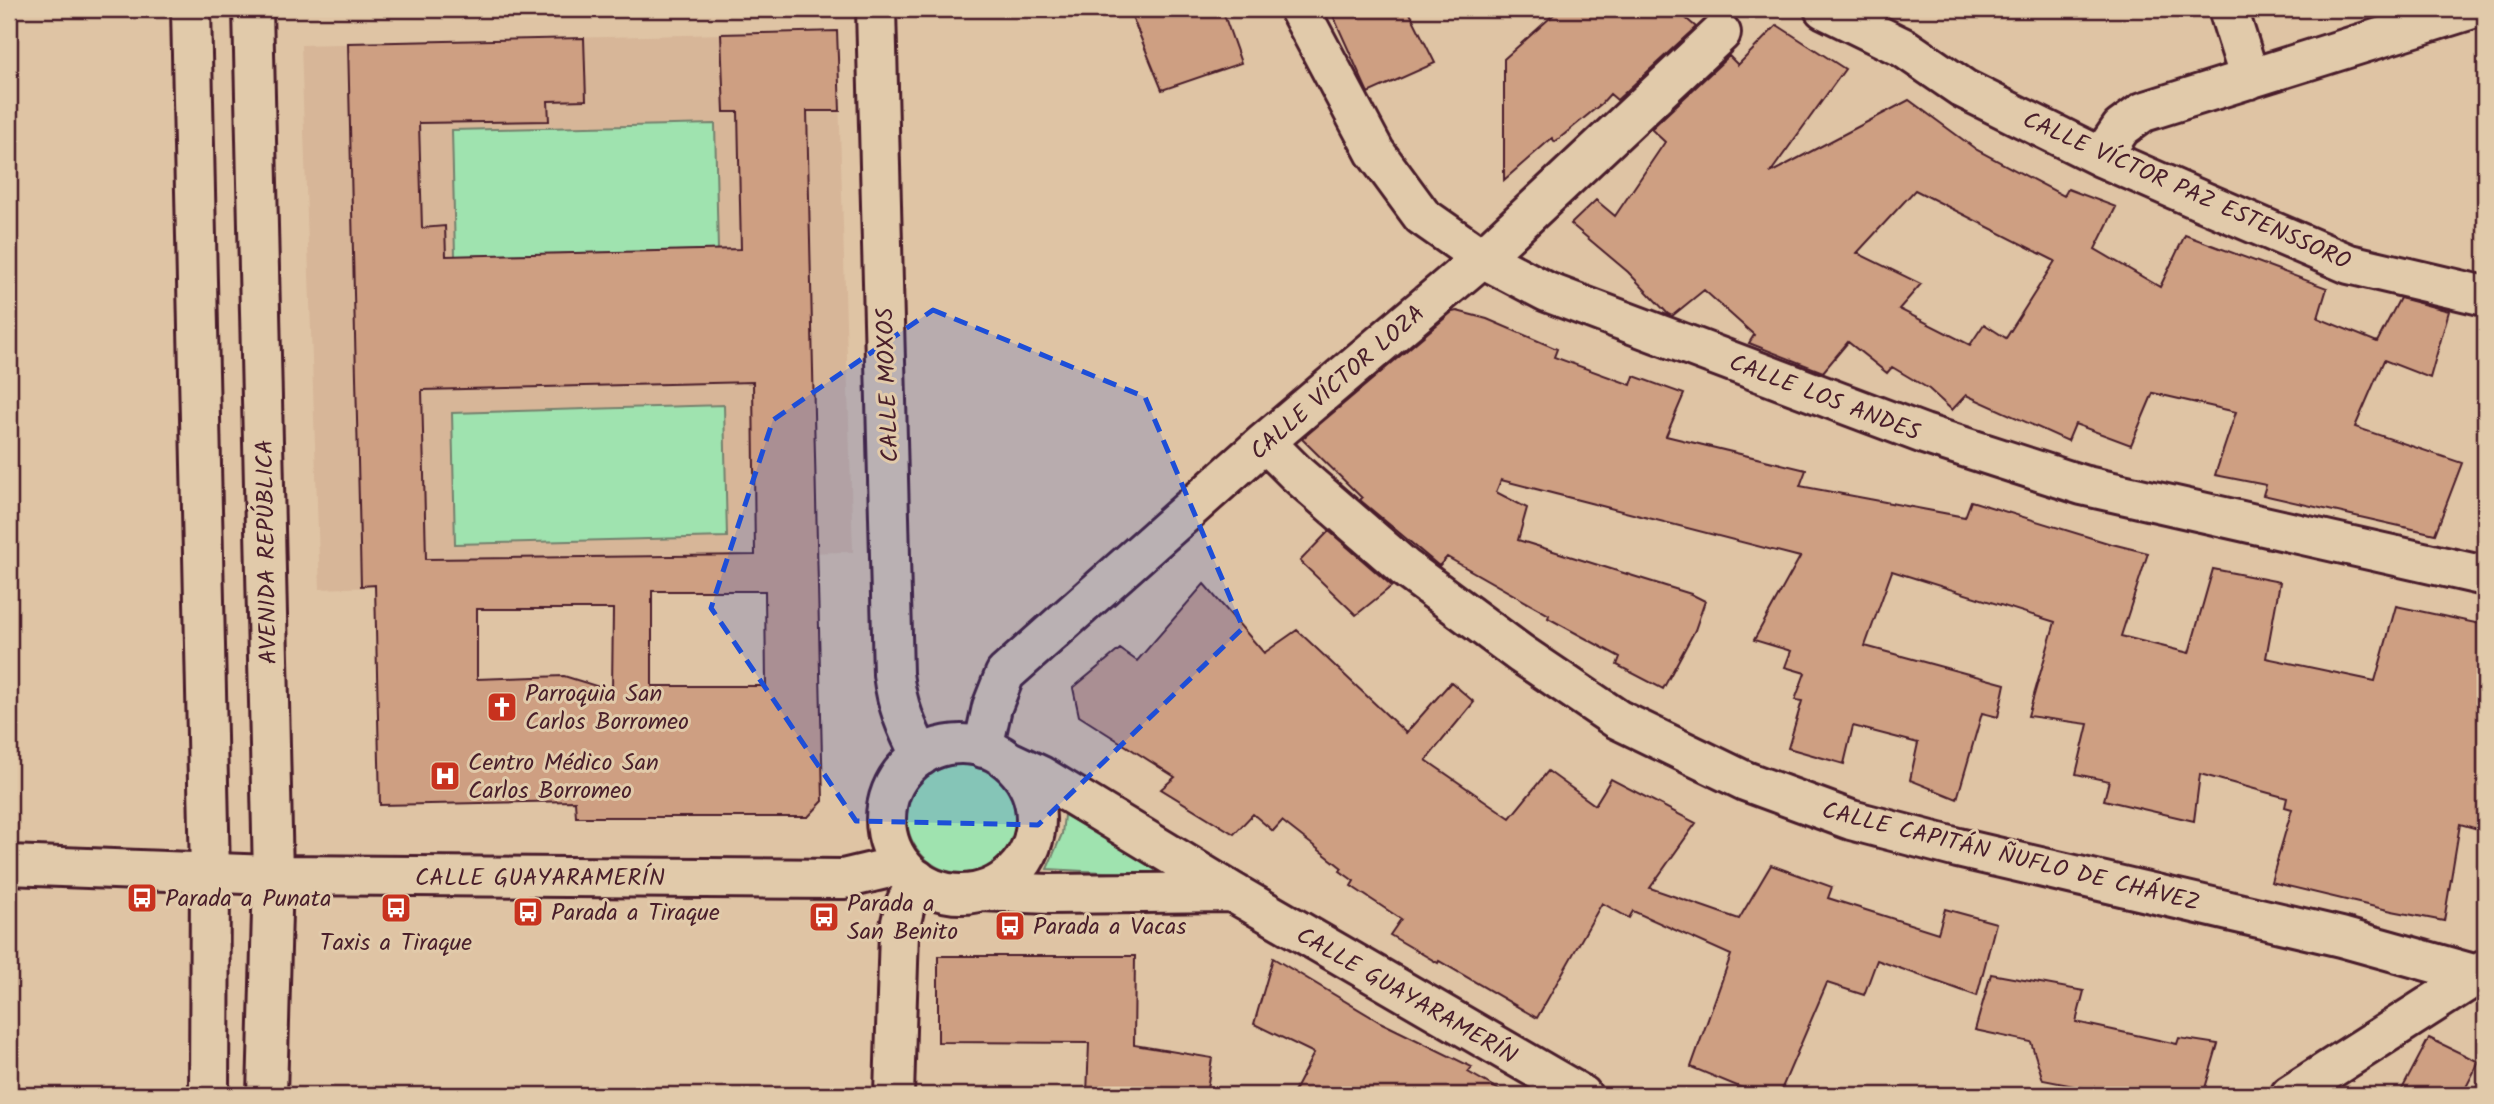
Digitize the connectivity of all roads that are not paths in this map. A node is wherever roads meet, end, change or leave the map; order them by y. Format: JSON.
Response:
{"nodes":[{"id":1,"x":191,"y":9,"type":"edge"},
{"id":2,"x":253,"y":9,"type":"edge"},
{"id":3,"x":876,"y":9,"type":"edge"},
{"id":4,"x":1299,"y":9,"type":"edge"},
{"id":5,"x":1824,"y":9,"type":"edge"},
{"id":6,"x":1871,"y":9,"type":"edge"},
{"id":7,"x":2228,"y":9,"type":"edge"},
{"id":8,"x":2472,"y":9,"type":"edge"},
{"id":9,"x":1721,"y":33,"type":"dead end"},
{"id":10,"x":1904,"y":48,"type":"junction"},
{"id":11,"x":2250,"y":79,"type":"junction"},
{"id":12,"x":2101,"y":157,"type":"junction"},
{"id":13,"x":1482,"y":258,"type":"junction"},
{"id":14,"x":2485,"y":296,"type":"edge"},
{"id":15,"x":1265,"y":442,"type":"junction"},
{"id":16,"x":2485,"y":576,"type":"edge"},
{"id":17,"x":996,"y":754,"type":"junction"},
{"id":18,"x":921,"y":755,"type":"junction"},
{"id":19,"x":9,"y":865,"type":"edge"},
{"id":20,"x":909,"y":872,"type":"junction"},
{"id":21,"x":210,"y":873,"type":"junction"},
{"id":22,"x":273,"y":875,"type":"junction"},
{"id":23,"x":982,"y":891,"type":"junction"},
{"id":24,"x":1232,"y":892,"type":"junction"},
{"id":25,"x":2482,"y":973,"type":"edge"},
{"id":26,"x":209,"y":1095,"type":"edge"},
{"id":27,"x":267,"y":1095,"type":"edge"},
{"id":28,"x":894,"y":1095,"type":"edge"},
{"id":29,"x":1582,"y":1095,"type":"edge"},
{"id":30,"x":2290,"y":1095,"type":"edge"}],
"edges":[{"from":1,"to":21,"type":"street"},
{"from":2,"to":22,"type":"street","name":"AVENIDA REPÚBLICA"},
{"from":3,"to":18,"type":"street","name":"CALLE MOXOS"},
{"from":4,"to":13,"type":"street","name":"CALLE LOS ANDES"},
{"from":5,"to":10,"type":"street"},
{"from":6,"to":10,"type":"street"},
{"from":7,"to":11,"type":"street"},
{"from":8,"to":11,"type":"street"},
{"from":9,"to":13,"type":"street","name":"CALLE VÍCTOR LOZA"},
{"from":10,"to":12,"type":"street","name":"CALLE VÍCTOR PAZ ESTENSSORO"},
{"from":11,"to":12,"type":"street"},
{"from":12,"to":14,"type":"street","name":"CALLE VÍCTOR PAZ ESTENSSORO"},
{"from":13,"to":15,"type":"street","name":"CALLE VÍCTOR LOZA"},
{"from":13,"to":16,"type":"street","name":"CALLE LOS ANDES"},
{"from":15,"to":17,"type":"street","name":"CALLE VÍCTOR LOZA"},
{"from":15,"to":25,"type":"street","name":"CALLE CAPITÁN ÑUFLO DE CHÁVEZ"},
{"from":17,"to":18,"type":"street"},
{"from":17,"to":23,"type":"street"},
{"from":17,"to":24,"type":"street","name":"CALLE GUAYARAMERÍN"},
{"from":18,"to":20,"type":"street"},
{"from":19,"to":21,"type":"street","name":"CALLE GUAYARAMERÍN"},
{"from":20,"to":22,"type":"street","name":"CALLE GUAYARAMERÍN"},
{"from":20,"to":23,"type":"street"},
{"from":20,"to":28,"type":"street"},
{"from":21,"to":22,"type":"street","name":"CALLE GUAYARAMERÍN"},
{"from":21,"to":26,"type":"street"},
{"from":22,"to":27,"type":"street","name":"AVENIDA REPÚBLICA"},
{"from":23,"to":24,"type":"street"},
{"from":24,"to":29,"type":"street","name":"CALLE GUAYARAMERÍN"},
{"from":25,"to":30,"type":"street"}]}
